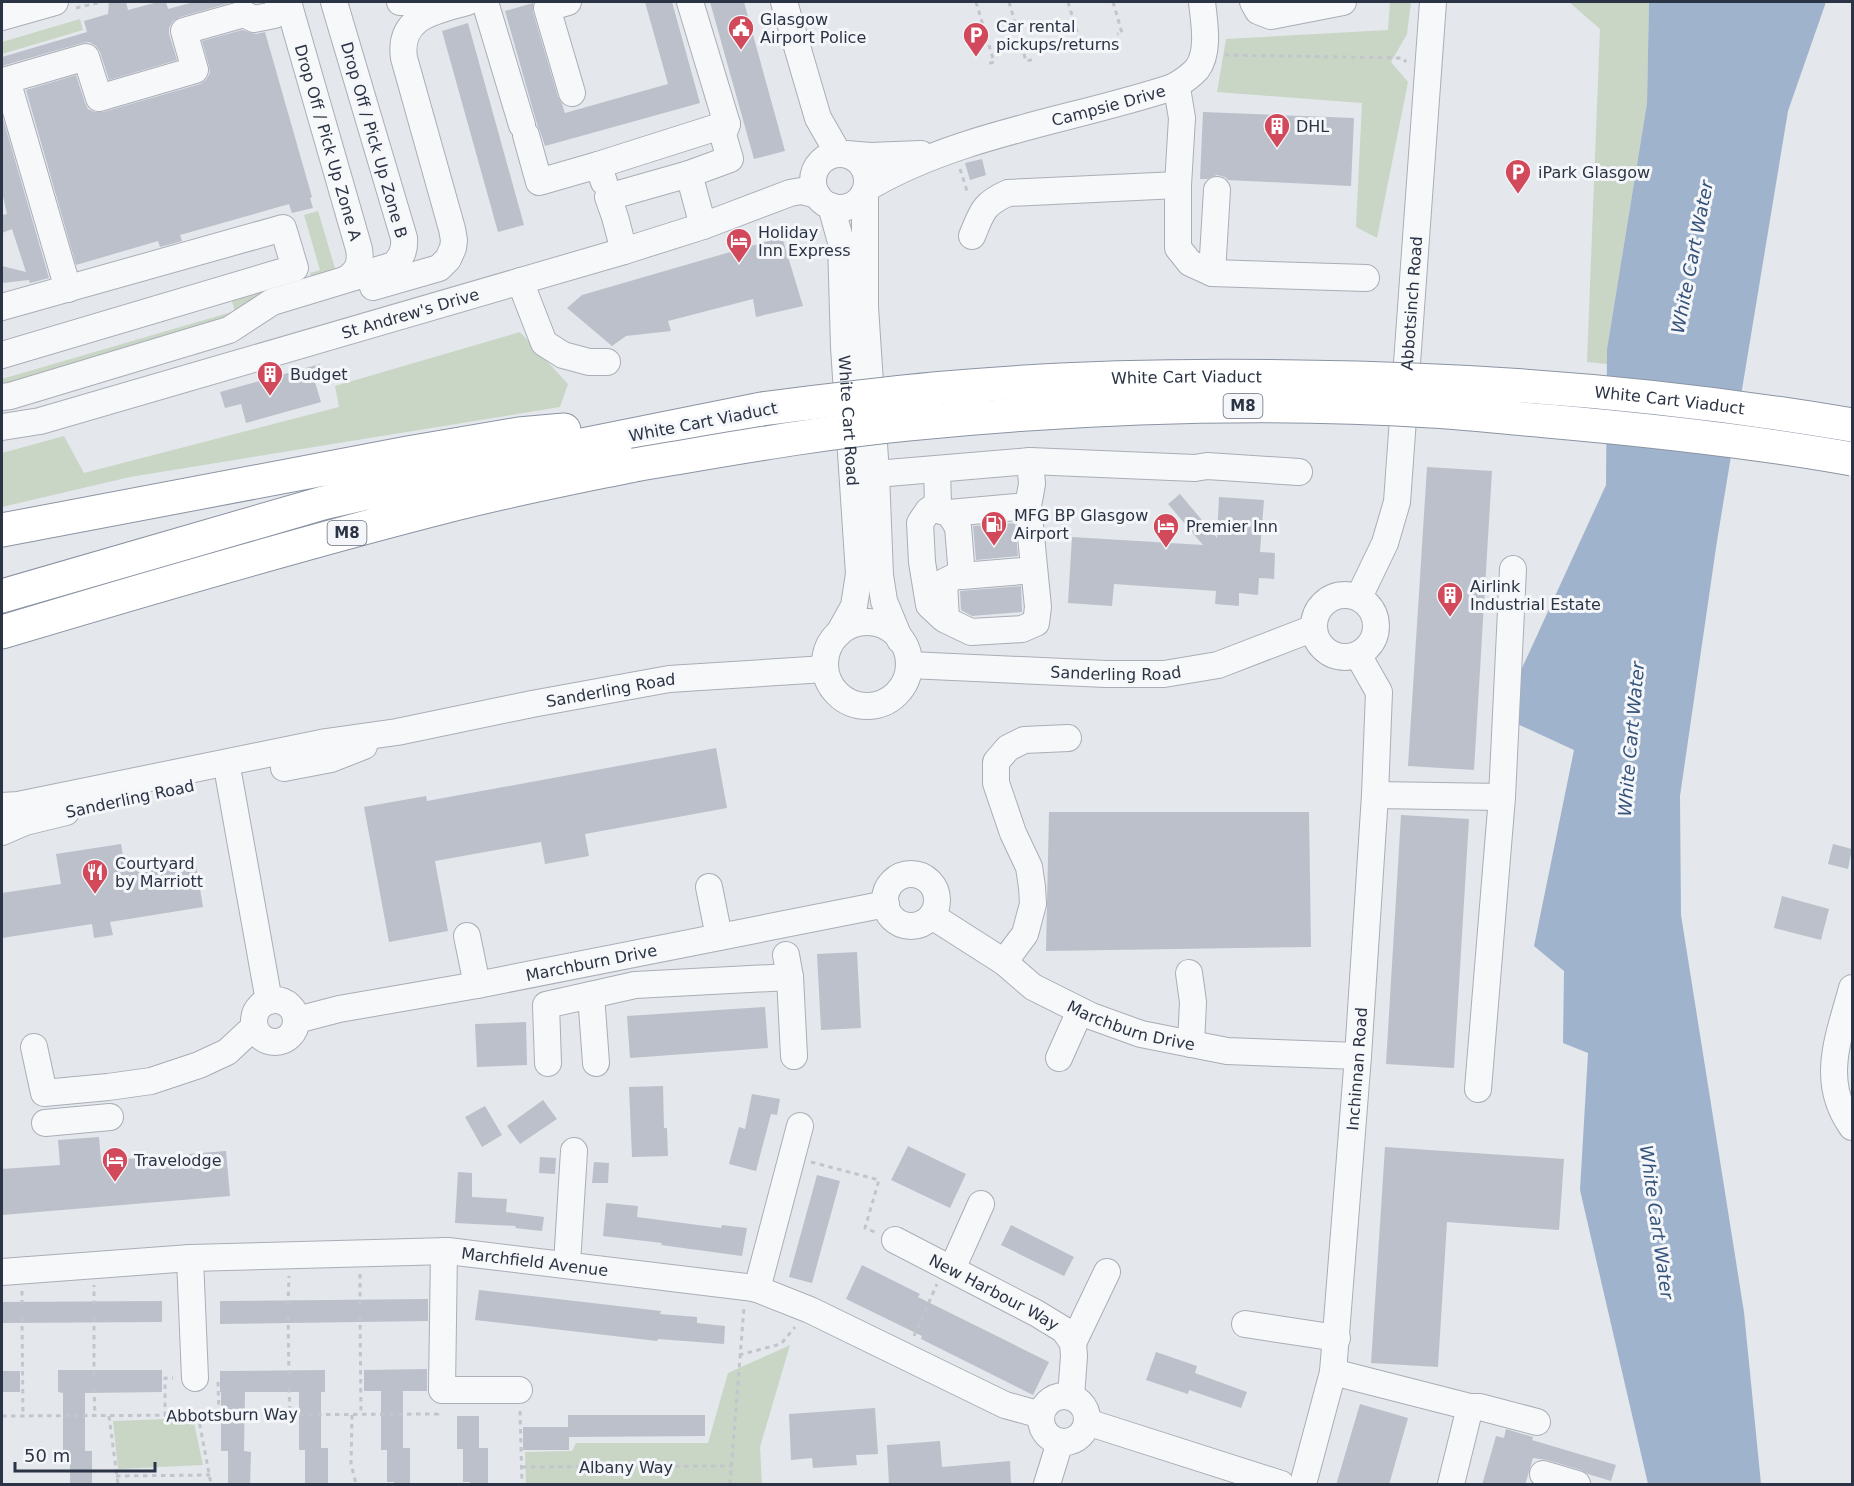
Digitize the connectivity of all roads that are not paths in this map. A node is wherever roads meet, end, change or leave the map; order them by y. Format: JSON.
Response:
{"nodes":[{"id":1,"x":55,"y":2,"type":"edge"},
{"id":2,"x":278,"y":2,"type":"edge"},
{"id":3,"x":288,"y":2,"type":"edge"},
{"id":4,"x":334,"y":2,"type":"edge"},
{"id":5,"x":400,"y":2,"type":"edge"},
{"id":6,"x":414,"y":2,"type":"edge"},
{"id":7,"x":467,"y":2,"type":"edge"},
{"id":8,"x":485,"y":2,"type":"edge"},
{"id":9,"x":568,"y":2,"type":"edge"},
{"id":10,"x":690,"y":2,"type":"edge"},
{"id":11,"x":783,"y":2,"type":"edge"},
{"id":12,"x":1202,"y":2,"type":"edge"},
{"id":13,"x":1253,"y":2,"type":"edge"},
{"id":14,"x":1343,"y":2,"type":"edge"},
{"id":15,"x":1433,"y":2,"type":"edge"},
{"id":16,"x":2,"y":17,"type":"edge"},
{"id":17,"x":1173,"y":87,"type":"junction"},
{"id":18,"x":573,"y":93,"type":"dead end"},
{"id":19,"x":727,"y":124,"type":"junction"},
{"id":20,"x":951,"y":150,"type":"junction"},
{"id":21,"x":843,"y":154,"type":"junction"},
{"id":22,"x":598,"y":165,"type":"junction"},
{"id":23,"x":689,"y":174,"type":"junction"},
{"id":24,"x":1178,"y":185,"type":"junction"},
{"id":25,"x":866,"y":190,"type":"junction"},
{"id":26,"x":1217,"y":190,"type":"dead end"},
{"id":27,"x":608,"y":197,"type":"junction"},
{"id":28,"x":824,"y":201,"type":"junction"},
{"id":29,"x":703,"y":226,"type":"junction"},
{"id":30,"x":972,"y":236,"type":"dead end"},
{"id":31,"x":624,"y":250,"type":"junction"},
{"id":32,"x":1212,"y":273,"type":"junction"},
{"id":33,"x":348,"y":278,"type":"junction"},
{"id":34,"x":1365,"y":278,"type":"dead end"},
{"id":35,"x":520,"y":281,"type":"junction"},
{"id":36,"x":68,"y":289,"type":"junction"},
{"id":37,"x":2,"y":307,"type":"edge"},
{"id":38,"x":229,"y":330,"type":"junction"},
{"id":39,"x":2,"y":355,"type":"edge"},
{"id":40,"x":607,"y":362,"type":"dead end"},
{"id":41,"x":2,"y":397,"type":"edge"},
{"id":42,"x":1852,"y":425,"type":"edge"},
{"id":43,"x":2,"y":427,"type":"edge"},
{"id":44,"x":525,"y":459,"type":"junction"},
{"id":45,"x":1852,"y":459,"type":"edge"},
{"id":46,"x":1030,"y":461,"type":"junction"},
{"id":47,"x":937,"y":468,"type":"junction"},
{"id":48,"x":1299,"y":472,"type":"dead end"},
{"id":49,"x":876,"y":474,"type":"junction"},
{"id":50,"x":1028,"y":506,"type":"junction"},
{"id":51,"x":943,"y":509,"type":"junction"},
{"id":52,"x":2,"y":530,"type":"edge"},
{"id":53,"x":1513,"y":569,"type":"dead end"},
{"id":54,"x":1034,"y":570,"type":"junction"},
{"id":55,"x":959,"y":576,"type":"junction"},
{"id":56,"x":163,"y":584,"type":"junction"},
{"id":57,"x":2,"y":596,"type":"edge"},
{"id":58,"x":1359,"y":597,"type":"junction"},
{"id":59,"x":946,"y":620,"type":"junction"},
{"id":60,"x":1314,"y":628,"type":"junction"},
{"id":61,"x":2,"y":632,"type":"edge"},
{"id":62,"x":839,"y":633,"type":"junction"},
{"id":63,"x":900,"y":639,"type":"junction"},
{"id":64,"x":2,"y":643,"type":"edge"},
{"id":65,"x":1358,"y":655,"type":"junction"},
{"id":66,"x":909,"y":665,"type":"junction"},
{"id":67,"x":825,"y":669,"type":"junction"},
{"id":68,"x":397,"y":732,"type":"junction"},
{"id":69,"x":1068,"y":738,"type":"dead end"},
{"id":70,"x":229,"y":778,"type":"junction"},
{"id":71,"x":1375,"y":795,"type":"junction"},
{"id":72,"x":1502,"y":797,"type":"junction"},
{"id":73,"x":2,"y":806,"type":"edge"},
{"id":74,"x":2,"y":832,"type":"edge"},
{"id":75,"x":709,"y":887,"type":"dead end"},
{"id":76,"x":886,"y":904,"type":"junction"},
{"id":77,"x":932,"y":916,"type":"junction"},
{"id":78,"x":467,"y":936,"type":"dead end"},
{"id":79,"x":719,"y":937,"type":"junction"},
{"id":80,"x":627,"y":955,"type":"junction"},
{"id":81,"x":1004,"y":962,"type":"junction"},
{"id":82,"x":1189,"y":973,"type":"dead end"},
{"id":83,"x":477,"y":985,"type":"junction"},
{"id":84,"x":635,"y":985,"type":"junction"},
{"id":85,"x":1852,"y":988,"type":"edge"},
{"id":86,"x":591,"y":995,"type":"junction"},
{"id":87,"x":269,"y":1001,"type":"junction"},
{"id":88,"x":1080,"y":1011,"type":"junction"},
{"id":89,"x":297,"y":1020,"type":"junction"},
{"id":90,"x":254,"y":1027,"type":"junction"},
{"id":91,"x":1191,"y":1044,"type":"junction"},
{"id":92,"x":34,"y":1047,"type":"dead end"},
{"id":93,"x":794,"y":1056,"type":"dead end"},
{"id":94,"x":1358,"y":1056,"type":"junction"},
{"id":95,"x":1059,"y":1058,"type":"dead end"},
{"id":96,"x":548,"y":1063,"type":"dead end"},
{"id":97,"x":596,"y":1063,"type":"dead end"},
{"id":98,"x":108,"y":1087,"type":"junction"},
{"id":99,"x":1478,"y":1089,"type":"dead end"},
{"id":100,"x":44,"y":1093,"type":"junction"},
{"id":101,"x":800,"y":1126,"type":"dead end"},
{"id":102,"x":1852,"y":1127,"type":"edge"},
{"id":103,"x":574,"y":1151,"type":"dead end"},
{"id":104,"x":981,"y":1204,"type":"dead end"},
{"id":105,"x":895,"y":1240,"type":"road end"},
{"id":106,"x":444,"y":1251,"type":"junction"},
{"id":107,"x":190,"y":1258,"type":"junction"},
{"id":108,"x":567,"y":1264,"type":"junction"},
{"id":109,"x":949,"y":1268,"type":"junction"},
{"id":110,"x":2,"y":1272,"type":"edge"},
{"id":111,"x":1107,"y":1272,"type":"dead end"},
{"id":112,"x":751,"y":1288,"type":"junction"},
{"id":113,"x":1245,"y":1324,"type":"dead end"},
{"id":114,"x":1337,"y":1338,"type":"junction"},
{"id":115,"x":1073,"y":1343,"type":"junction"},
{"id":116,"x":1333,"y":1372,"type":"junction"},
{"id":117,"x":195,"y":1378,"type":"dead end"},
{"id":118,"x":519,"y":1390,"type":"road end"},
{"id":119,"x":1071,"y":1397,"type":"junction"},
{"id":120,"x":1470,"y":1407,"type":"junction"},
{"id":121,"x":1041,"y":1415,"type":"junction"},
{"id":122,"x":1087,"y":1422,"type":"junction"},
{"id":123,"x":1537,"y":1422,"type":"dead end"},
{"id":124,"x":1060,"y":1442,"type":"junction"},
{"id":125,"x":1543,"y":1474,"type":"dead end"},
{"id":126,"x":1047,"y":1485,"type":"edge"},
{"id":127,"x":1281,"y":1485,"type":"edge"},
{"id":128,"x":1303,"y":1485,"type":"edge"},
{"id":129,"x":1451,"y":1485,"type":"edge"},
{"id":130,"x":1577,"y":1485,"type":"edge"}],
"edges":[{"from":1,"to":16,"type":"street"},
{"from":2,"to":36,"type":"street"},
{"from":3,"to":33,"type":"street","name":"Drop Off / Pick Up Zone A"},
{"from":4,"to":33,"type":"street","name":"Drop Off / Pick Up Zone B"},
{"from":5,"to":6,"type":"street"},
{"from":7,"to":38,"type":"street"},
{"from":8,"to":22,"type":"street"},
{"from":9,"to":18,"type":"street"},
{"from":10,"to":19,"type":"street"},
{"from":11,"to":21,"type":"street"},
{"from":12,"to":17,"type":"street","name":"Campsie Drive"},
{"from":13,"to":14,"type":"street"},
{"from":15,"to":58,"type":"street","name":"Abbotsinch Road"},
{"from":17,"to":20,"type":"street","name":"Campsie Drive"},
{"from":17,"to":24,"type":"street"},
{"from":19,"to":22,"type":"street"},
{"from":19,"to":23,"type":"street"},
{"from":20,"to":21,"type":"street","name":"Campsie Drive"},
{"from":20,"to":25,"type":"street","name":"Campsie Drive"},
{"from":21,"to":25,"type":"street"},
{"from":21,"to":28,"type":"street"},
{"from":22,"to":27,"type":"street"},
{"from":23,"to":27,"type":"street"},
{"from":23,"to":29,"type":"street"},
{"from":24,"to":30,"type":"street"},
{"from":24,"to":32,"type":"street"},
{"from":25,"to":28,"type":"street"},
{"from":25,"to":49,"type":"street","name":"White Cart Road"},
{"from":26,"to":32,"type":"street"},
{"from":27,"to":31,"type":"street"},
{"from":28,"to":29,"type":"street","name":"St Andrew's Drive"},
{"from":28,"to":62,"type":"street","name":"White Cart Road"},
{"from":29,"to":31,"type":"street","name":"St Andrew's Drive"},
{"from":31,"to":35,"type":"street","name":"St Andrew's Drive"},
{"from":32,"to":34,"type":"street"},
{"from":33,"to":38,"type":"street","name":"Drop Off / Pick Up Zone B"},
{"from":35,"to":40,"type":"street"},
{"from":35,"to":43,"type":"street","name":"St Andrew's Drive"},
{"from":36,"to":37,"type":"street"},
{"from":36,"to":39,"type":"street"},
{"from":38,"to":41,"type":"street"},
{"from":42,"to":44,"type":"highway","name":"White Cart Viaduct","number":"M8","bridge":true},
{"from":44,"to":45,"type":"highway","name":"White Cart Viaduct","number":"M8","bridge":true},
{"from":44,"to":52,"type":"highway"},
{"from":44,"to":56,"type":"highway","number":"M8"},
{"from":44,"to":57,"type":"highway","number":"M8"},
{"from":46,"to":47,"type":"street","name":"White Cart Road"},
{"from":46,"to":48,"type":"street","name":"White Cart Road"},
{"from":46,"to":50,"type":"street"},
{"from":47,"to":49,"type":"street","name":"White Cart Road"},
{"from":47,"to":51,"type":"street"},
{"from":49,"to":63,"type":"street","name":"White Cart Road"},
{"from":50,"to":51,"type":"street"},
{"from":50,"to":54,"type":"street"},
{"from":51,"to":55,"type":"street"},
{"from":51,"to":59,"type":"street"},
{"from":53,"to":72,"type":"street"},
{"from":54,"to":55,"type":"street"},
{"from":54,"to":59,"type":"street"},
{"from":55,"to":59,"type":"street"},
{"from":56,"to":61,"type":"highway","number":"M8"},
{"from":56,"to":64,"type":"highway"},
{"from":58,"to":60,"type":"street"},
{"from":58,"to":65,"type":"street"},
{"from":60,"to":65,"type":"street"},
{"from":60,"to":66,"type":"street","name":"Sanderling Road"},
{"from":62,"to":63,"type":"street"},
{"from":62,"to":67,"type":"street"},
{"from":63,"to":66,"type":"street"},
{"from":65,"to":71,"type":"street","name":"Inchinnan Road"},
{"from":66,"to":67,"type":"street"},
{"from":67,"to":68,"type":"street","name":"Sanderling Road"},
{"from":68,"to":70,"type":"street","name":"Sanderling Road"},
{"from":68,"to":73,"type":"street","name":"Sanderling Road"},
{"from":69,"to":81,"type":"street"},
{"from":70,"to":74,"type":"street","name":"Sanderling Road"},
{"from":70,"to":87,"type":"street"},
{"from":71,"to":72,"type":"street"},
{"from":71,"to":94,"type":"street","name":"Inchinnan Road"},
{"from":72,"to":99,"type":"street"},
{"from":75,"to":79,"type":"street"},
{"from":76,"to":77,"type":"street"},
{"from":76,"to":77,"type":"street"},
{"from":76,"to":79,"type":"street","name":"Marchburn Drive"},
{"from":77,"to":81,"type":"street","name":"Marchburn Drive"},
{"from":78,"to":83,"type":"street"},
{"from":79,"to":80,"type":"street","name":"Marchburn Drive"},
{"from":80,"to":83,"type":"street","name":"Marchburn Drive"},
{"from":80,"to":84,"type":"street"},
{"from":81,"to":88,"type":"street","name":"Marchburn Drive"},
{"from":82,"to":91,"type":"street"},
{"from":83,"to":89,"type":"street","name":"Marchburn Drive"},
{"from":84,"to":86,"type":"street"},
{"from":84,"to":93,"type":"street"},
{"from":85,"to":102,"type":"street"},
{"from":86,"to":96,"type":"street"},
{"from":86,"to":97,"type":"street"},
{"from":87,"to":89,"type":"street"},
{"from":87,"to":90,"type":"street"},
{"from":88,"to":91,"type":"street","name":"Marchburn Drive"},
{"from":88,"to":95,"type":"street"},
{"from":89,"to":90,"type":"street"},
{"from":90,"to":98,"type":"street"},
{"from":91,"to":94,"type":"street","name":"Marchburn Drive"},
{"from":92,"to":100,"type":"street"},
{"from":94,"to":114,"type":"street","name":"Inchinnan Road"},
{"from":98,"to":100,"type":"street"},
{"from":98,"to":100,"type":"street"},
{"from":101,"to":112,"type":"street"},
{"from":103,"to":108,"type":"street"},
{"from":104,"to":109,"type":"street"},
{"from":105,"to":109,"type":"street","name":"New Harbour Way"},
{"from":106,"to":107,"type":"street","name":"Marchfield Avenue"},
{"from":106,"to":108,"type":"street","name":"Marchfield Avenue"},
{"from":106,"to":118,"type":"street"},
{"from":107,"to":110,"type":"street","name":"Marchfield Avenue"},
{"from":107,"to":117,"type":"street"},
{"from":108,"to":112,"type":"street","name":"Marchfield Avenue"},
{"from":109,"to":115,"type":"street","name":"New Harbour Way"},
{"from":111,"to":115,"type":"street"},
{"from":112,"to":121,"type":"street","name":"Marchfield Avenue"},
{"from":113,"to":114,"type":"street"},
{"from":114,"to":116,"type":"street","name":"Inchinnan Road"},
{"from":115,"to":119,"type":"street","name":"New Harbour Way"},
{"from":116,"to":120,"type":"street"},
{"from":116,"to":128,"type":"street","name":"Inchinnan Road"},
{"from":119,"to":121,"type":"street"},
{"from":119,"to":122,"type":"street"},
{"from":120,"to":123,"type":"street"},
{"from":120,"to":129,"type":"street"},
{"from":121,"to":124,"type":"street"},
{"from":122,"to":124,"type":"street"},
{"from":122,"to":127,"type":"street"},
{"from":124,"to":126,"type":"street"},
{"from":125,"to":130,"type":"street"}]}
